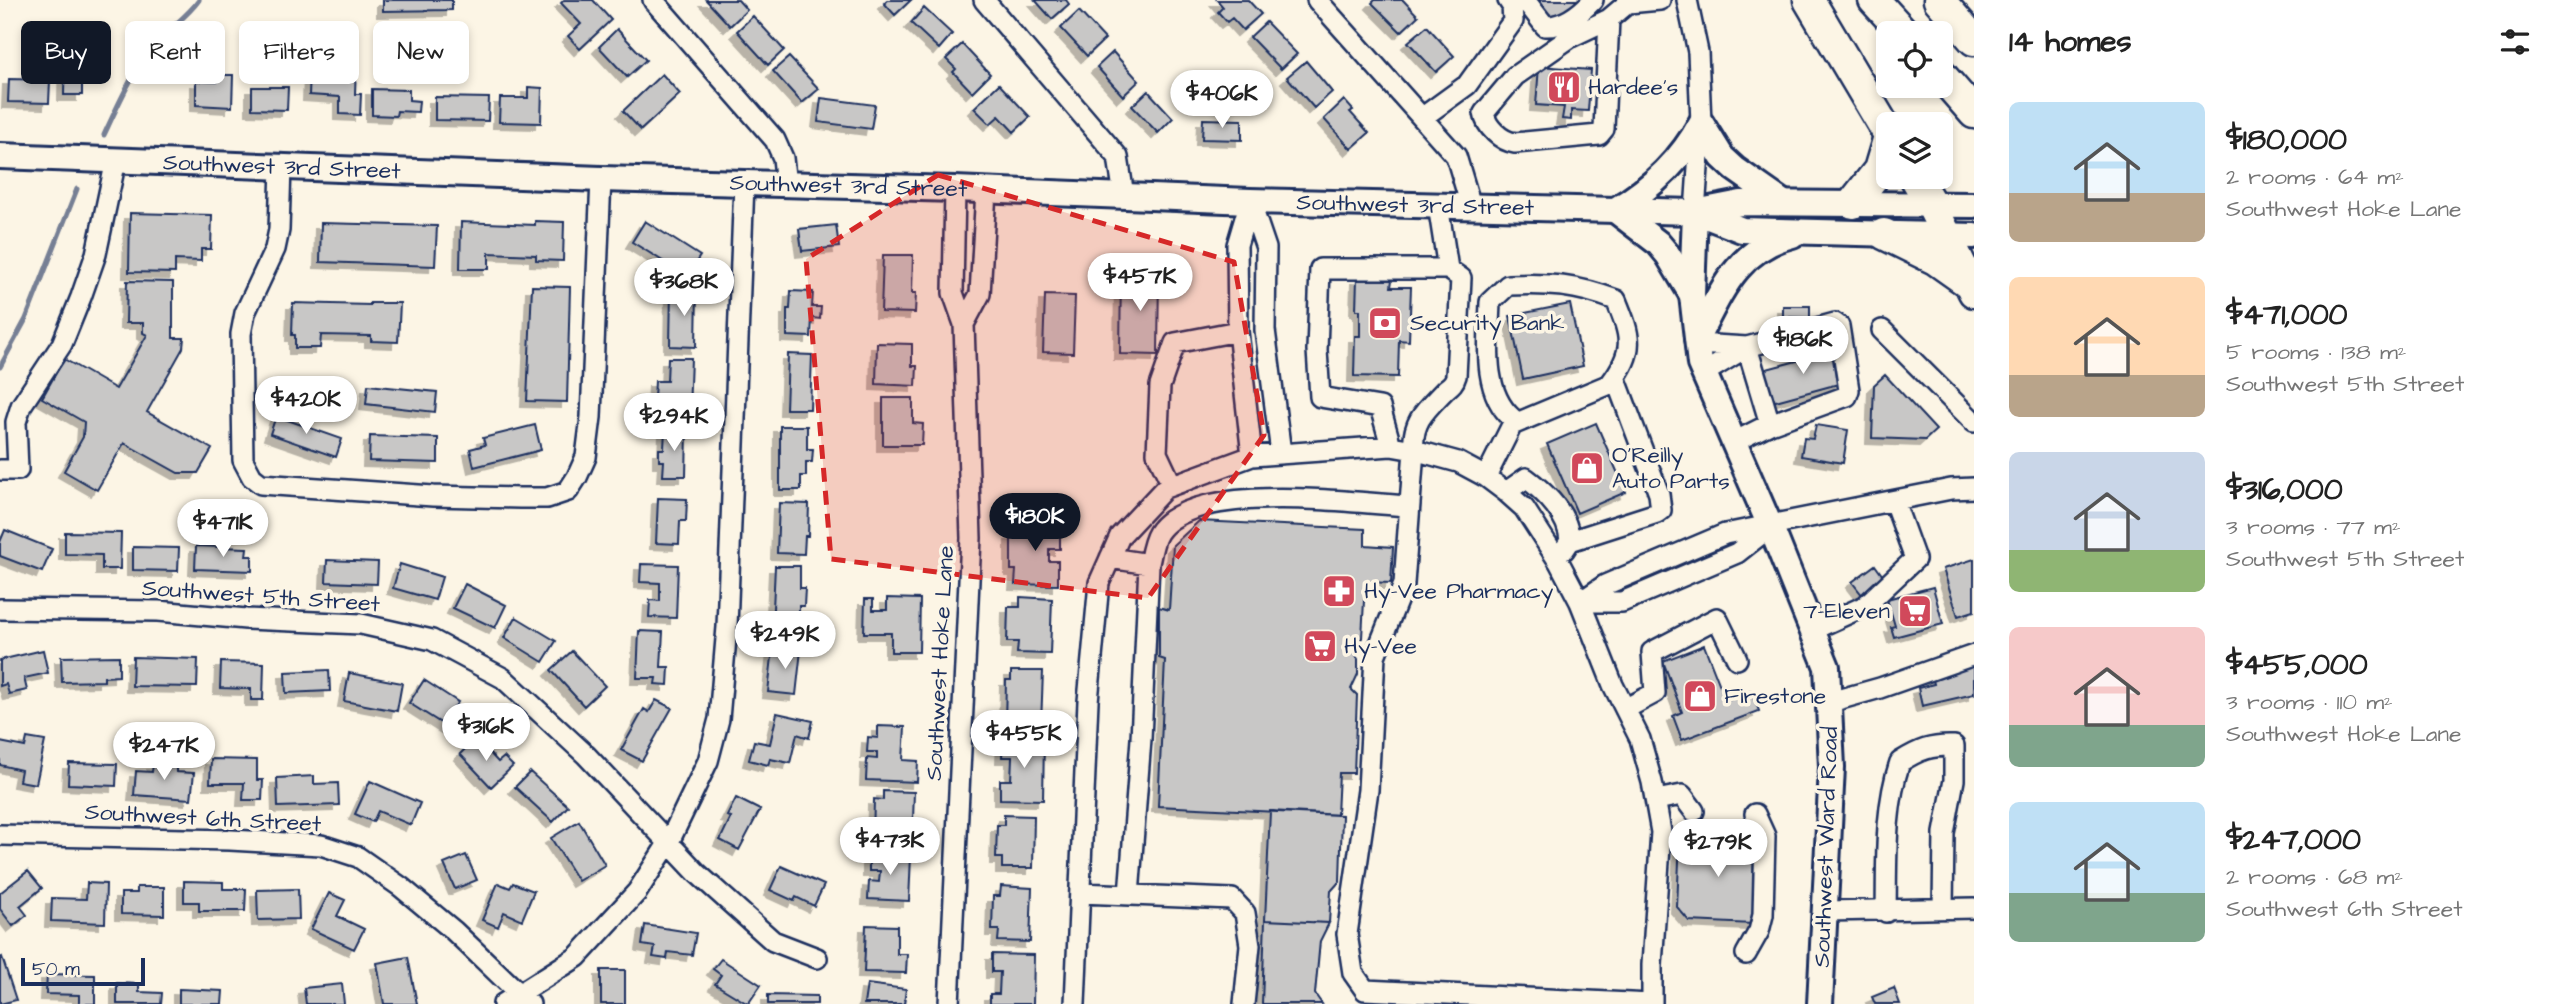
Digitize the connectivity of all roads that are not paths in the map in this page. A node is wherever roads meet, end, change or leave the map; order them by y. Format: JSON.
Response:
{"nodes":[{"id":1,"x":653,"y":0,"type":"edge"},
{"id":2,"x":984,"y":0,"type":"edge"},
{"id":3,"x":1317,"y":0,"type":"edge"},
{"id":4,"x":1513,"y":0,"type":"edge"},
{"id":5,"x":1593,"y":0,"type":"edge"},
{"id":6,"x":1660,"y":0,"type":"edge"},
{"id":7,"x":1686,"y":0,"type":"edge"},
{"id":8,"x":1809,"y":0,"type":"edge"},
{"id":9,"x":1874,"y":0,"type":"edge"},
{"id":10,"x":1939,"y":0,"type":"edge"},
{"id":11,"x":1609,"y":19,"type":"junction"},
{"id":12,"x":1893,"y":21,"type":"edge"},
{"id":13,"x":1974,"y":40,"type":"edge"},
{"id":14,"x":1953,"y":89,"type":"edge"},
{"id":15,"x":1876,"y":113,"type":"edge"},
{"id":16,"x":1974,"y":113,"type":"edge"},
{"id":17,"x":1423,"y":117,"type":"junction"},
{"id":18,"x":1701,"y":123,"type":"junction"},
{"id":19,"x":0,"y":156,"type":"edge"},
{"id":20,"x":116,"y":160,"type":"junction"},
{"id":21,"x":281,"y":166,"type":"junction"},
{"id":22,"x":1876,"y":174,"type":"edge"},
{"id":23,"x":601,"y":180,"type":"junction"},
{"id":24,"x":744,"y":183,"type":"junction"},
{"id":25,"x":786,"y":185,"type":"junction"},
{"id":26,"x":955,"y":189,"type":"junction"},
{"id":27,"x":1922,"y":189,"type":"edge"},
{"id":28,"x":986,"y":191,"type":"junction"},
{"id":29,"x":1124,"y":196,"type":"junction"},
{"id":30,"x":1250,"y":201,"type":"junction"},
{"id":31,"x":1782,"y":202,"type":"junction"},
{"id":32,"x":1853,"y":202,"type":"junction"},
{"id":33,"x":1931,"y":204,"type":"junction"},
{"id":34,"x":1438,"y":205,"type":"junction"},
{"id":35,"x":1974,"y":205,"type":"edge"},
{"id":36,"x":1471,"y":206,"type":"junction"},
{"id":37,"x":1615,"y":210,"type":"junction"},
{"id":38,"x":1695,"y":212,"type":"junction"},
{"id":39,"x":1802,"y":233,"type":"junction"},
{"id":40,"x":1884,"y":234,"type":"junction"},
{"id":41,"x":1960,"y":236,"type":"edge"},
{"id":42,"x":1448,"y":268,"type":"junction"},
{"id":43,"x":1972,"y":288,"type":"edge"},
{"id":44,"x":1692,"y":295,"type":"junction"},
{"id":45,"x":964,"y":324,"type":"junction"},
{"id":46,"x":1882,"y":330,"type":"dead end"},
{"id":47,"x":1238,"y":331,"type":"junction"},
{"id":48,"x":1697,"y":341,"type":"junction"},
{"id":49,"x":1747,"y":347,"type":"junction"},
{"id":50,"x":1703,"y":373,"type":"junction"},
{"id":51,"x":1615,"y":377,"type":"junction"},
{"id":52,"x":1974,"y":422,"type":"edge"},
{"id":53,"x":1770,"y":424,"type":"junction"},
{"id":54,"x":1512,"y":425,"type":"junction"},
{"id":55,"x":1734,"y":442,"type":"junction"},
{"id":56,"x":1391,"y":446,"type":"junction"},
{"id":57,"x":1414,"y":450,"type":"junction"},
{"id":58,"x":1281,"y":453,"type":"junction"},
{"id":59,"x":1252,"y":456,"type":"junction"},
{"id":60,"x":0,"y":470,"type":"edge"},
{"id":61,"x":1486,"y":477,"type":"junction"},
{"id":62,"x":1172,"y":485,"type":"junction"},
{"id":63,"x":1974,"y":488,"type":"edge"},
{"id":64,"x":1506,"y":492,"type":"junction"},
{"id":65,"x":1894,"y":501,"type":"junction"},
{"id":66,"x":1409,"y":506,"type":"junction"},
{"id":67,"x":1770,"y":527,"type":"junction"},
{"id":68,"x":1570,"y":541,"type":"junction"},
{"id":69,"x":1110,"y":558,"type":"junction"},
{"id":70,"x":1557,"y":559,"type":"junction"},
{"id":71,"x":1149,"y":564,"type":"junction"},
{"id":72,"x":1580,"y":602,"type":"junction"},
{"id":73,"x":0,"y":609,"type":"edge"},
{"id":74,"x":1812,"y":630,"type":"junction"},
{"id":75,"x":1974,"y":655,"type":"edge"},
{"id":76,"x":1737,"y":659,"type":"dead end"},
{"id":77,"x":1830,"y":702,"type":"junction"},
{"id":78,"x":1625,"y":709,"type":"junction"},
{"id":79,"x":1656,"y":800,"type":"junction"},
{"id":80,"x":1693,"y":811,"type":"dead end"},
{"id":81,"x":1755,"y":814,"type":"dead end"},
{"id":82,"x":0,"y":835,"type":"edge"},
{"id":83,"x":669,"y":842,"type":"junction"},
{"id":84,"x":1080,"y":892,"type":"junction"},
{"id":85,"x":1129,"y":895,"type":"junction"},
{"id":86,"x":1943,"y":908,"type":"junction"},
{"id":87,"x":1974,"y":908,"type":"edge"},
{"id":88,"x":1826,"y":911,"type":"junction"},
{"id":89,"x":1886,"y":912,"type":"junction"},
{"id":90,"x":1746,"y":954,"type":"dead end"},
{"id":91,"x":817,"y":958,"type":"dead end"},
{"id":92,"x":525,"y":998,"type":"edge"},
{"id":93,"x":1606,"y":1003,"type":"edge"},
{"id":94,"x":503,"y":1004,"type":"edge"},
{"id":95,"x":949,"y":1004,"type":"edge"},
{"id":96,"x":1075,"y":1004,"type":"edge"},
{"id":97,"x":1244,"y":1004,"type":"edge"},
{"id":98,"x":1652,"y":1004,"type":"edge"},
{"id":99,"x":1820,"y":1004,"type":"edge"}],
"edges":[{"from":1,"to":25,"type":"street"},
{"from":2,"to":29,"type":"street"},
{"from":3,"to":17,"type":"street"},
{"from":4,"to":5,"type":"street"},
{"from":4,"to":17,"type":"street"},
{"from":6,"to":11,"type":"street"},
{"from":7,"to":18,"type":"street"},
{"from":8,"to":15,"type":"highway"},
{"from":9,"to":12,"type":"highway"},
{"from":10,"to":13,"type":"highway"},
{"from":11,"to":11,"type":"street"},
{"from":14,"to":16,"type":"highway"},
{"from":17,"to":36,"type":"street"},
{"from":18,"to":31,"type":"main road"},
{"from":18,"to":37,"type":"main road"},
{"from":18,"to":38,"type":"street"},
{"from":19,"to":20,"type":"main road","name":"Southwest 3rd Street"},
{"from":20,"to":21,"type":"main road","name":"Southwest 3rd Street"},
{"from":20,"to":60,"type":"street"},
{"from":21,"to":23,"type":"main road","name":"Southwest 3rd Street"},
{"from":21,"to":23,"type":"street"},
{"from":22,"to":32,"type":"highway"},
{"from":23,"to":24,"type":"main road","name":"Southwest 3rd Street"},
{"from":24,"to":25,"type":"main road","name":"Southwest 3rd Street"},
{"from":24,"to":83,"type":"street"},
{"from":25,"to":26,"type":"main road","name":"Southwest 3rd Street"},
{"from":26,"to":28,"type":"main road","name":"Southwest 3rd Street"},
{"from":26,"to":45,"type":"street","name":"Southwest Hoke Lane"},
{"from":27,"to":33,"type":"highway"},
{"from":28,"to":29,"type":"main road","name":"Southwest 3rd Street"},
{"from":28,"to":45,"type":"street","name":"Southwest Hoke Lane"},
{"from":29,"to":30,"type":"main road","name":"Southwest 3rd Street"},
{"from":30,"to":34,"type":"main road","name":"Southwest 3rd Street"},
{"from":30,"to":47,"type":"street"},
{"from":30,"to":58,"type":"street"},
{"from":31,"to":32,"type":"main road","name":"Southwest 3rd Street"},
{"from":31,"to":38,"type":"main road","name":"Southwest 3rd Street"},
{"from":32,"to":33,"type":"main road","name":"Southwest 3rd Street"},
{"from":33,"to":35,"type":"main road","name":"Southwest 3rd Street"},
{"from":33,"to":41,"type":"highway"},
{"from":34,"to":36,"type":"main road","name":"Southwest 3rd Street"},
{"from":34,"to":42,"type":"street"},
{"from":36,"to":37,"type":"main road","name":"Southwest 3rd Street"},
{"from":37,"to":38,"type":"main road","name":"Southwest 3rd Street"},
{"from":37,"to":44,"type":"main road"},
{"from":38,"to":39,"type":"main road","name":"Southwest 3rd Street"},
{"from":38,"to":44,"type":"main road","name":"Southwest Ward Road"},
{"from":39,"to":40,"type":"main road","name":"Southwest 3rd Street"},
{"from":39,"to":48,"type":"main road"},
{"from":40,"to":41,"type":"main road","name":"Southwest 3rd Street"},
{"from":40,"to":43,"type":"highway"},
{"from":41,"to":43,"type":"highway"},
{"from":42,"to":56,"type":"street"},
{"from":42,"to":57,"type":"street"},
{"from":44,"to":48,"type":"main road","name":"Southwest Ward Road"},
{"from":45,"to":95,"type":"street","name":"Southwest Hoke Lane"},
{"from":46,"to":52,"type":"street"},
{"from":47,"to":59,"type":"street"},
{"from":47,"to":62,"type":"street"},
{"from":48,"to":49,"type":"street"},
{"from":48,"to":50,"type":"main road","name":"Southwest Ward Road"},
{"from":49,"to":50,"type":"street"},
{"from":49,"to":53,"type":"street"},
{"from":49,"to":53,"type":"street"},
{"from":50,"to":55,"type":"main road","name":"Southwest Ward Road"},
{"from":51,"to":54,"type":"street"},
{"from":51,"to":54,"type":"street"},
{"from":51,"to":68,"type":"street"},
{"from":53,"to":55,"type":"street"},
{"from":54,"to":61,"type":"street"},
{"from":55,"to":67,"type":"main road","name":"Southwest Ward Road"},
{"from":56,"to":57,"type":"street"},
{"from":56,"to":58,"type":"street"},
{"from":57,"to":61,"type":"street"},
{"from":57,"to":66,"type":"street"},
{"from":58,"to":59,"type":"street"},
{"from":59,"to":62,"type":"street"},
{"from":61,"to":64,"type":"street"},
{"from":62,"to":69,"type":"street"},
{"from":63,"to":65,"type":"street"},
{"from":64,"to":68,"type":"street"},
{"from":64,"to":70,"type":"street"},
{"from":65,"to":67,"type":"street"},
{"from":65,"to":74,"type":"street"},
{"from":66,"to":71,"type":"street"},
{"from":66,"to":93,"type":"street"},
{"from":67,"to":72,"type":"street"},
{"from":67,"to":74,"type":"main road","name":"Southwest Ward Road"},
{"from":68,"to":70,"type":"street"},
{"from":69,"to":71,"type":"street"},
{"from":69,"to":84,"type":"street"},
{"from":70,"to":72,"type":"street"},
{"from":71,"to":85,"type":"street"},
{"from":72,"to":78,"type":"street"},
{"from":73,"to":83,"type":"street","name":"Southwest 5th Street"},
{"from":74,"to":77,"type":"main road","name":"Southwest Ward Road"},
{"from":75,"to":77,"type":"street"},
{"from":76,"to":78,"type":"street"},
{"from":77,"to":88,"type":"main road","name":"Southwest Ward Road"},
{"from":78,"to":79,"type":"street"},
{"from":79,"to":80,"type":"street"},
{"from":79,"to":98,"type":"street"},
{"from":81,"to":90,"type":"street"},
{"from":82,"to":92,"type":"street","name":"Southwest 6th Street"},
{"from":83,"to":91,"type":"street","name":"Southwest 5th Street"},
{"from":83,"to":92,"type":"street"},
{"from":84,"to":85,"type":"street"},
{"from":84,"to":96,"type":"street"},
{"from":85,"to":97,"type":"street"},
{"from":86,"to":87,"type":"street"},
{"from":86,"to":89,"type":"street"},
{"from":86,"to":89,"type":"street"},
{"from":88,"to":89,"type":"street"},
{"from":88,"to":99,"type":"main road","name":"Southwest Ward Road"},
{"from":92,"to":94,"type":"street"},
{"from":93,"to":98,"type":"street"}]}
